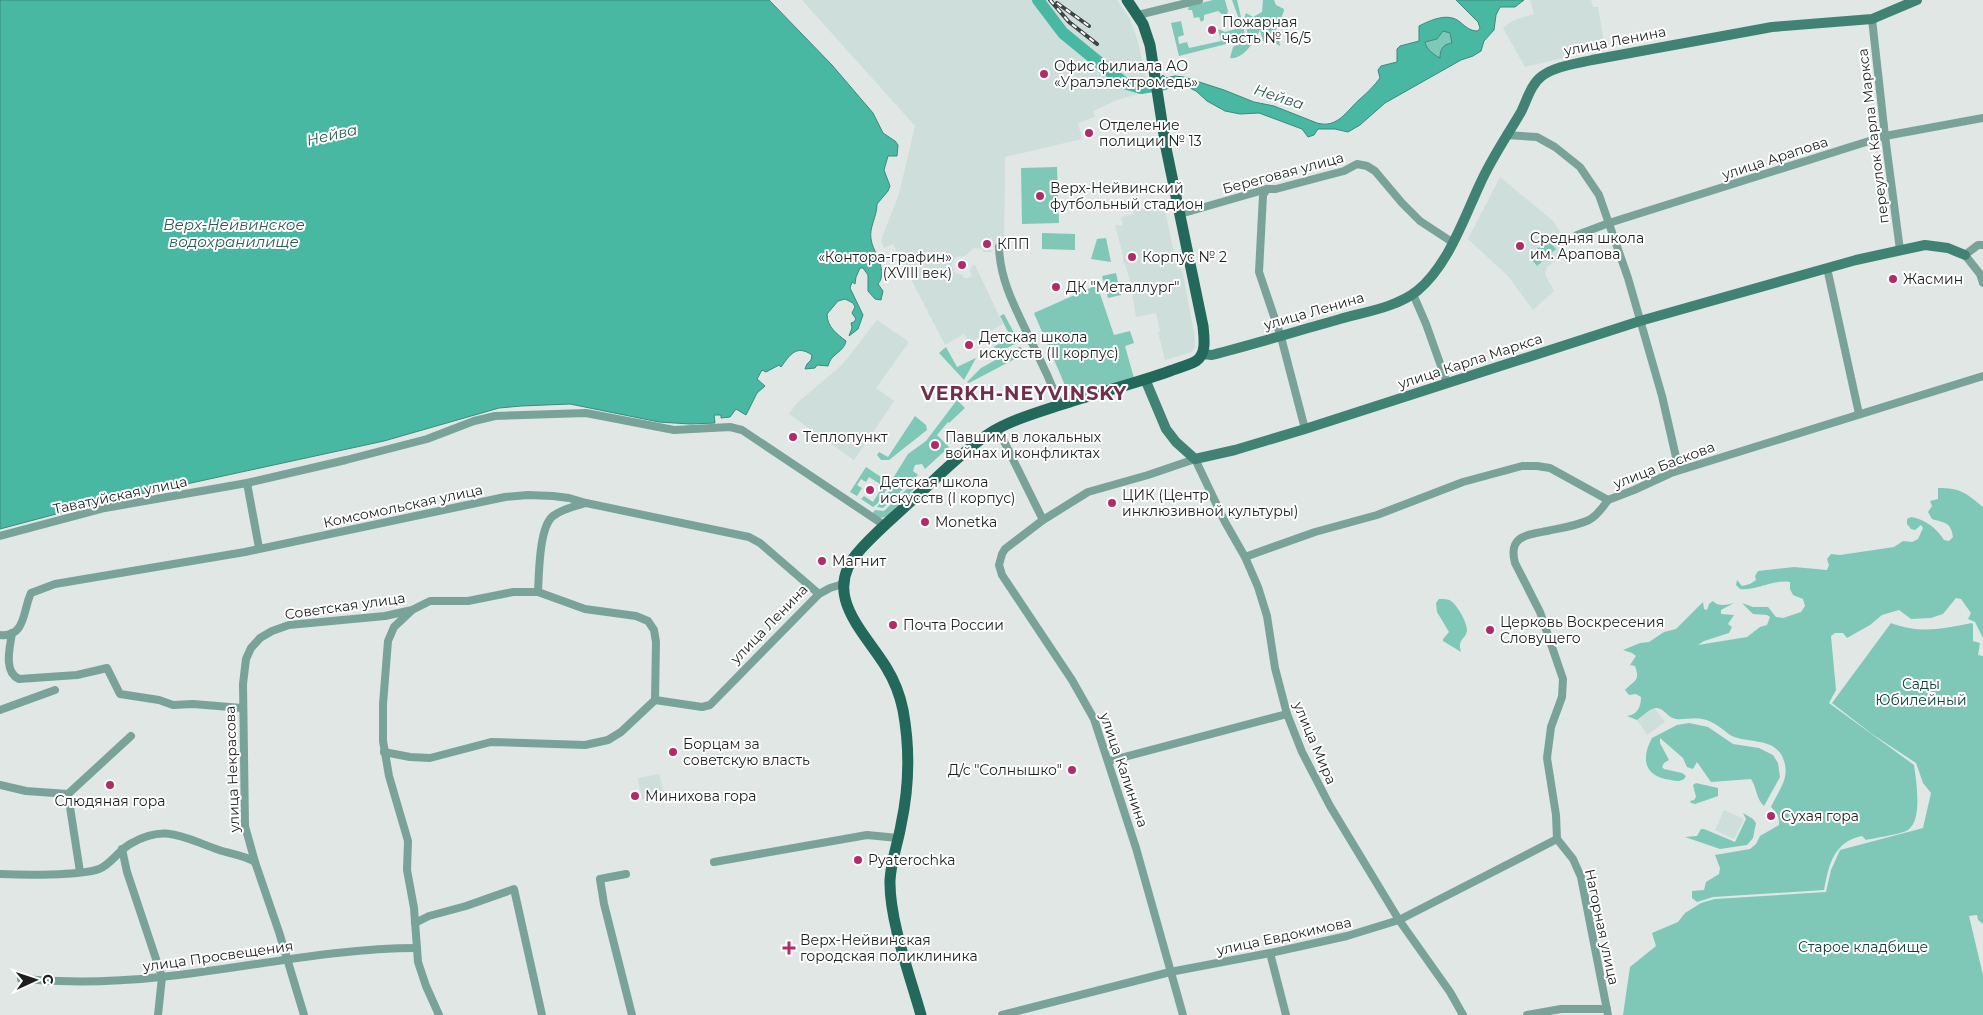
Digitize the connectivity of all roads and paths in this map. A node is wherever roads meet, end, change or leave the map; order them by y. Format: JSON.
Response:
{"nodes":[{"id":1,"x":1127,"y":0,"type":"edge"},
{"id":2,"x":1199,"y":0,"type":"edge"},
{"id":3,"x":1917,"y":0,"type":"edge"},
{"id":4,"x":1138,"y":15,"type":"junction"},
{"id":5,"x":1872,"y":19,"type":"junction"},
{"id":6,"x":1983,"y":118,"type":"edge"},
{"id":7,"x":1506,"y":136,"type":"junction"},
{"id":8,"x":1885,"y":136,"type":"junction"},
{"id":9,"x":1268,"y":189,"type":"junction"},
{"id":10,"x":1180,"y":214,"type":"junction"},
{"id":11,"x":1609,"y":223,"type":"junction"},
{"id":12,"x":1577,"y":235,"type":"dead end"},
{"id":13,"x":1452,"y":242,"type":"junction"},
{"id":14,"x":1981,"y":245,"type":"edge"},
{"id":15,"x":999,"y":247,"type":"dead end"},
{"id":16,"x":1900,"y":250,"type":"junction"},
{"id":17,"x":1966,"y":255,"type":"junction"},
{"id":18,"x":1827,"y":268,"type":"junction"},
{"id":19,"x":1983,"y":283,"type":"edge"},
{"id":20,"x":1412,"y":294,"type":"junction"},
{"id":21,"x":1640,"y":321,"type":"junction"},
{"id":22,"x":1281,"y":337,"type":"junction"},
{"id":23,"x":1202,"y":354,"type":"junction"},
{"id":24,"x":1983,"y":376,"type":"edge"},
{"id":25,"x":1145,"y":379,"type":"junction"},
{"id":26,"x":1447,"y":384,"type":"junction"},
{"id":27,"x":1060,"y":405,"type":"junction"},
{"id":28,"x":1859,"y":414,"type":"junction"},
{"id":29,"x":998,"y":429,"type":"junction"},
{"id":30,"x":1305,"y":429,"type":"junction"},
{"id":31,"x":1195,"y":459,"type":"junction"},
{"id":32,"x":1679,"y":470,"type":"junction"},
{"id":33,"x":247,"y":482,"type":"junction"},
{"id":34,"x":1608,"y":500,"type":"junction"},
{"id":35,"x":586,"y":503,"type":"junction"},
{"id":36,"x":1043,"y":520,"type":"junction"},
{"id":37,"x":884,"y":525,"type":"junction"},
{"id":38,"x":0,"y":536,"type":"edge"},
{"id":39,"x":259,"y":548,"type":"junction"},
{"id":40,"x":1002,"y":554,"type":"joint"},
{"id":41,"x":1246,"y":557,"type":"junction"},
{"id":42,"x":843,"y":584,"type":"junction"},
{"id":43,"x":538,"y":592,"type":"junction"},
{"id":44,"x":819,"y":594,"type":"junction"},
{"id":45,"x":412,"y":610,"type":"junction"},
{"id":46,"x":12,"y":633,"type":"junction"},
{"id":47,"x":0,"y":635,"type":"edge"},
{"id":48,"x":260,"y":638,"type":"joint"},
{"id":49,"x":55,"y":690,"type":"dead end"},
{"id":50,"x":655,"y":700,"type":"junction"},
{"id":51,"x":242,"y":708,"type":"junction"},
{"id":52,"x":0,"y":710,"type":"edge"},
{"id":53,"x":1287,"y":714,"type":"junction"},
{"id":54,"x":131,"y":736,"type":"dead end"},
{"id":55,"x":384,"y":752,"type":"junction"},
{"id":56,"x":1109,"y":761,"type":"junction"},
{"id":57,"x":0,"y":785,"type":"edge"},
{"id":58,"x":68,"y":794,"type":"junction"},
{"id":59,"x":898,"y":838,"type":"junction"},
{"id":60,"x":1557,"y":839,"type":"junction"},
{"id":61,"x":122,"y":849,"type":"junction"},
{"id":62,"x":254,"y":862,"type":"junction"},
{"id":63,"x":714,"y":862,"type":"dead end"},
{"id":64,"x":80,"y":872,"type":"junction"},
{"id":65,"x":0,"y":874,"type":"edge"},
{"id":66,"x":626,"y":874,"type":"dead end"},
{"id":67,"x":1399,"y":920,"type":"junction"},
{"id":68,"x":415,"y":923,"type":"junction"},
{"id":69,"x":417,"y":948,"type":"junction"},
{"id":70,"x":1270,"y":953,"type":"junction"},
{"id":71,"x":286,"y":959,"type":"junction"},
{"id":72,"x":1170,"y":972,"type":"junction"},
{"id":73,"x":162,"y":977,"type":"junction"},
{"id":74,"x":21,"y":980,"type":"dead end"},
{"id":75,"x":1607,"y":1012,"type":"edge"},
{"id":76,"x":158,"y":1015,"type":"edge"},
{"id":77,"x":304,"y":1015,"type":"edge"},
{"id":78,"x":439,"y":1015,"type":"edge"},
{"id":79,"x":542,"y":1015,"type":"edge"},
{"id":80,"x":632,"y":1015,"type":"edge"},
{"id":81,"x":921,"y":1015,"type":"edge"},
{"id":82,"x":1002,"y":1015,"type":"edge"},
{"id":83,"x":1183,"y":1015,"type":"edge"},
{"id":84,"x":1286,"y":1015,"type":"edge"},
{"id":85,"x":1463,"y":1015,"type":"edge"},
{"id":86,"x":1527,"y":1015,"type":"edge"}],
"edges":[{"from":1,"to":4,"type":"main road"},
{"from":2,"to":4,"type":"street"},
{"from":3,"to":5,"type":"street","name":"улица Ленина"},
{"from":4,"to":10,"type":"main road"},
{"from":5,"to":7,"type":"street","name":"улица Ленина"},
{"from":5,"to":8,"type":"street","name":"переулок Карла Маркса"},
{"from":6,"to":8,"type":"street","name":"улица Арапова"},
{"from":7,"to":11,"type":"street"},
{"from":7,"to":13,"type":"street","name":"улица Ленина"},
{"from":8,"to":11,"type":"street","name":"улица Арапова"},
{"from":8,"to":16,"type":"street","name":"переулок Карла Маркса"},
{"from":9,"to":10,"type":"street","name":"Береговая улица"},
{"from":9,"to":13,"type":"street","name":"Береговая улица"},
{"from":9,"to":22,"type":"street"},
{"from":10,"to":23,"type":"main road"},
{"from":11,"to":12,"type":"street","name":"улица Арапова"},
{"from":11,"to":21,"type":"street"},
{"from":13,"to":20,"type":"street","name":"улица Ленина"},
{"from":14,"to":17,"type":"street"},
{"from":15,"to":27,"type":"street"},
{"from":16,"to":17,"type":"street","name":"улица Карла Маркса"},
{"from":16,"to":18,"type":"street","name":"улица Карла Маркса"},
{"from":17,"to":19,"type":"street"},
{"from":18,"to":21,"type":"street","name":"улица Карла Маркса"},
{"from":18,"to":28,"type":"street"},
{"from":20,"to":22,"type":"street","name":"улица Ленина"},
{"from":20,"to":26,"type":"street"},
{"from":21,"to":26,"type":"street","name":"улица Карла Маркса"},
{"from":21,"to":32,"type":"street"},
{"from":22,"to":23,"type":"street","name":"улица Ленина"},
{"from":22,"to":30,"type":"street"},
{"from":23,"to":25,"type":"main road","name":"улица Ленина"},
{"from":24,"to":28,"type":"street","name":"улица Баскова"},
{"from":25,"to":27,"type":"main road","name":"улица Ленина"},
{"from":25,"to":31,"type":"street"},
{"from":26,"to":30,"type":"street","name":"улица Карла Маркса"},
{"from":27,"to":29,"type":"main road","name":"улица Ленина"},
{"from":28,"to":32,"type":"street","name":"улица Баскова"},
{"from":29,"to":36,"type":"street"},
{"from":29,"to":37,"type":"main road","name":"улица Ленина"},
{"from":30,"to":31,"type":"street","name":"улица Карла Маркса"},
{"from":31,"to":36,"type":"street","name":"улица Карла Маркса"},
{"from":31,"to":41,"type":"street","name":"улица Мира"},
{"from":32,"to":34,"type":"street","name":"улица Баскова"},
{"from":33,"to":37,"type":"street","name":"Таватуйская улица"},
{"from":33,"to":38,"type":"street","name":"Таватуйская улица"},
{"from":33,"to":39,"type":"street"},
{"from":34,"to":41,"type":"street","name":"улица Баскова"},
{"from":34,"to":60,"type":"street"},
{"from":35,"to":39,"type":"street","name":"Комсомольская улица"},
{"from":35,"to":43,"type":"street"},
{"from":35,"to":44,"type":"street","name":"Комсомольская улица"},
{"from":36,"to":40,"type":"street","name":"улица Карла Маркса"},
{"from":37,"to":42,"type":"main road","name":"улица Ленина"},
{"from":39,"to":46,"type":"street","name":"Комсомольская улица"},
{"from":40,"to":56,"type":"street","name":"улица Калинина"},
{"from":41,"to":53,"type":"street","name":"улица Мира"},
{"from":42,"to":44,"type":"street","name":"улица Ленина"},
{"from":42,"to":59,"type":"main road"},
{"from":43,"to":45,"type":"street","name":"Советская улица"},
{"from":43,"to":50,"type":"street","name":"Советская улица"},
{"from":44,"to":50,"type":"street","name":"улица Ленина"},
{"from":45,"to":48,"type":"street","name":"Советская улица"},
{"from":45,"to":55,"type":"street"},
{"from":46,"to":47,"type":"street"},
{"from":46,"to":51,"type":"street"},
{"from":48,"to":51,"type":"street","name":"улица Некрасова"},
{"from":49,"to":52,"type":"street"},
{"from":50,"to":55,"type":"street"},
{"from":51,"to":62,"type":"street","name":"улица Некрасова"},
{"from":53,"to":56,"type":"street"},
{"from":53,"to":67,"type":"street","name":"улица Мира"},
{"from":54,"to":58,"type":"street"},
{"from":55,"to":68,"type":"street"},
{"from":56,"to":72,"type":"street","name":"улица Калинина"},
{"from":57,"to":58,"type":"street"},
{"from":58,"to":64,"type":"street"},
{"from":59,"to":63,"type":"street"},
{"from":59,"to":81,"type":"main road"},
{"from":60,"to":67,"type":"street","name":"улица Евдокимова"},
{"from":60,"to":75,"type":"street","name":"Нагорная улица"},
{"from":61,"to":62,"type":"street"},
{"from":61,"to":64,"type":"street"},
{"from":61,"to":73,"type":"street"},
{"from":62,"to":71,"type":"street","name":"улица Некрасова"},
{"from":64,"to":65,"type":"street"},
{"from":66,"to":80,"type":"street"},
{"from":67,"to":70,"type":"street","name":"улица Евдокимова"},
{"from":67,"to":85,"type":"street","name":"улица Мира"},
{"from":68,"to":69,"type":"street"},
{"from":68,"to":79,"type":"street"},
{"from":69,"to":71,"type":"street","name":"улица Просвещения"},
{"from":69,"to":78,"type":"street"},
{"from":70,"to":72,"type":"street","name":"улица Евдокимова"},
{"from":70,"to":84,"type":"street"},
{"from":71,"to":73,"type":"street","name":"улица Просвещения"},
{"from":71,"to":77,"type":"street","name":"улица Некрасова"},
{"from":72,"to":82,"type":"street","name":"улица Евдокимова"},
{"from":72,"to":83,"type":"street","name":"улица Калинина"},
{"from":73,"to":74,"type":"street","name":"улица Просвещения"},
{"from":73,"to":76,"type":"street"},
{"from":75,"to":86,"type":"street"}]}
